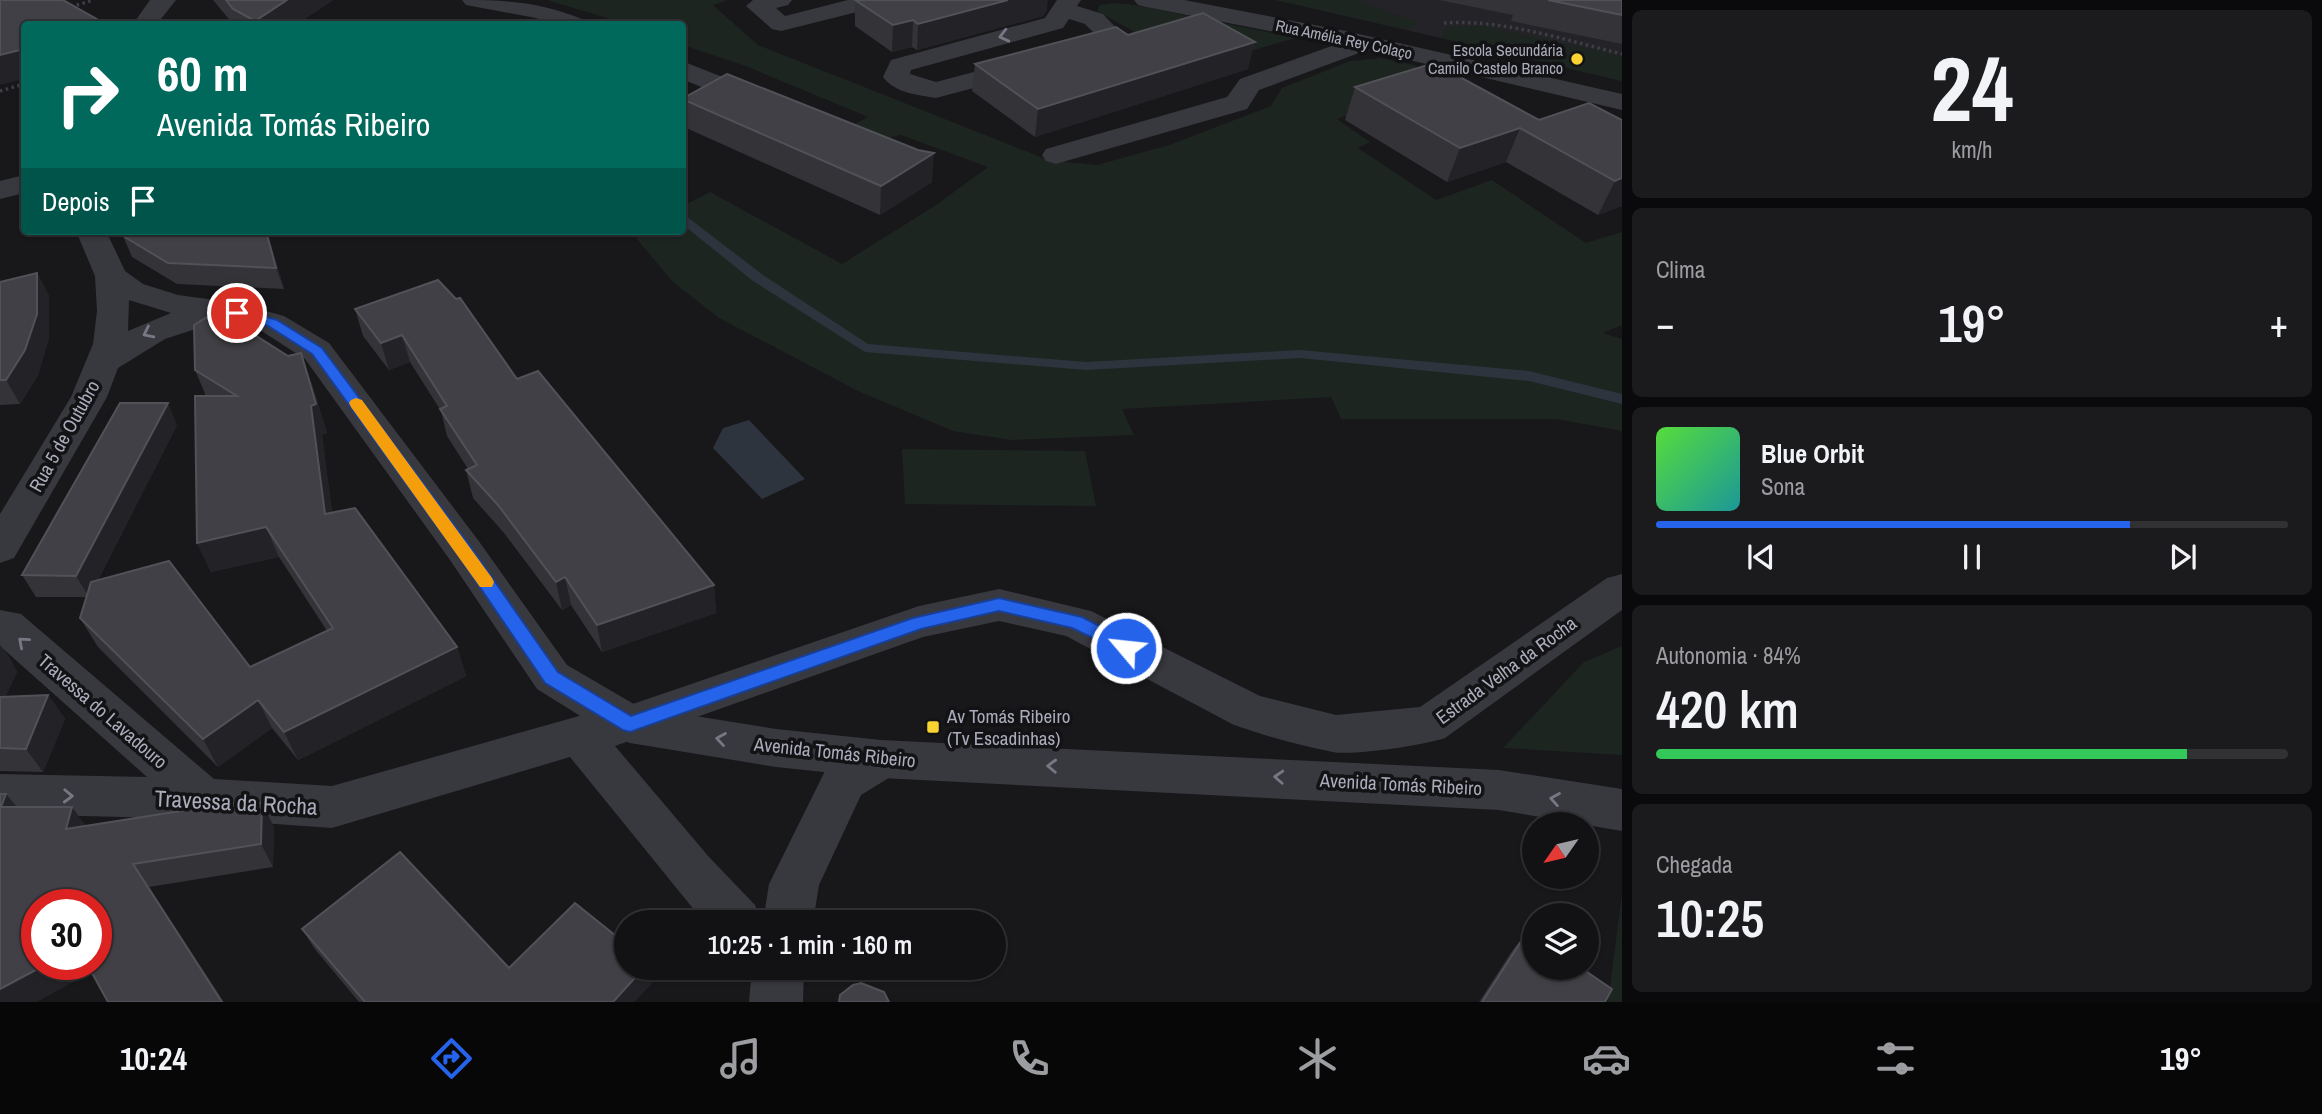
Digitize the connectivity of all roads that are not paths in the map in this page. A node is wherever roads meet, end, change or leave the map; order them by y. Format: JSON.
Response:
{"nodes":[{"id":1,"x":474,"y":0,"type":"edge"},
{"id":2,"x":780,"y":0,"type":"edge"},
{"id":3,"x":877,"y":0,"type":"edge"},
{"id":4,"x":1146,"y":0,"type":"edge"},
{"id":5,"x":1066,"y":5,"type":"edge"},
{"id":6,"x":565,"y":21,"type":"edge"},
{"id":7,"x":1366,"y":42,"type":"junction"},
{"id":8,"x":686,"y":71,"type":"edge"},
{"id":9,"x":1622,"y":102,"type":"edge"},
{"id":10,"x":785,"y":112,"type":"edge"},
{"id":11,"x":1056,"y":155,"type":"dead end"},
{"id":12,"x":21,"y":162,"type":"edge"},
{"id":13,"x":0,"y":166,"type":"edge"},
{"id":14,"x":21,"y":185,"type":"edge"},
{"id":15,"x":0,"y":190,"type":"edge"},
{"id":16,"x":93,"y":235,"type":"edge"},
{"id":17,"x":111,"y":276,"type":"junction"},
{"id":18,"x":237,"y":313,"type":"junction"},
{"id":19,"x":103,"y":362,"type":"junction"},
{"id":20,"x":0,"y":548,"type":"edge"},
{"id":21,"x":1622,"y":589,"type":"edge"},
{"id":22,"x":0,"y":626,"type":"edge"},
{"id":23,"x":630,"y":724,"type":"junction"},
{"id":24,"x":579,"y":734,"type":"junction"},
{"id":25,"x":881,"y":760,"type":"junction"},
{"id":26,"x":0,"y":794,"type":"edge"},
{"id":27,"x":204,"y":799,"type":"junction"},
{"id":28,"x":1622,"y":810,"type":"edge"},
{"id":29,"x":726,"y":910,"type":"edge"},
{"id":30,"x":790,"y":910,"type":"edge"}],
"edges":[{"from":1,"to":6,"type":"street"},
{"from":2,"to":3,"type":"street"},
{"from":4,"to":7,"type":"street","name":"Rua Amélia Rey Colaço"},
{"from":5,"to":5,"type":"street","one_way":true},
{"from":7,"to":9,"type":"street","name":"Rua Amélia Rey Colaço"},
{"from":7,"to":11,"type":"street"},
{"from":8,"to":10,"type":"street"},
{"from":12,"to":13,"type":"street"},
{"from":14,"to":15,"type":"street"},
{"from":16,"to":17,"type":"street"},
{"from":17,"to":18,"type":"street","name":"Avenida Tomás Ribeiro"},
{"from":17,"to":19,"type":"street","name":"Rua 5 de Outubro"},
{"from":18,"to":19,"type":"street","name":"Avenida Tomás Ribeiro","one_way":true},
{"from":18,"to":23,"type":"street","name":"Avenida Tomás Ribeiro"},
{"from":19,"to":20,"type":"street","name":"Rua 5 de Outubro"},
{"from":21,"to":23,"type":"street","name":"Estrada Velha da Rocha"},
{"from":27,"to":22,"type":"street","name":"Travessa do Lavadouro","one_way":true},
{"from":23,"to":24,"type":"street","name":"Travessa da Rocha"},
{"from":25,"to":23,"type":"street","name":"Avenida Tomás Ribeiro","one_way":true},
{"from":24,"to":27,"type":"street","name":"Travessa da Rocha"},
{"from":24,"to":29,"type":"street"},
{"from":28,"to":25,"type":"street","name":"Avenida Tomás Ribeiro","one_way":true},
{"from":25,"to":30,"type":"street"},
{"from":26,"to":27,"type":"street","name":"Travessa da Rocha","one_way":true}]}
